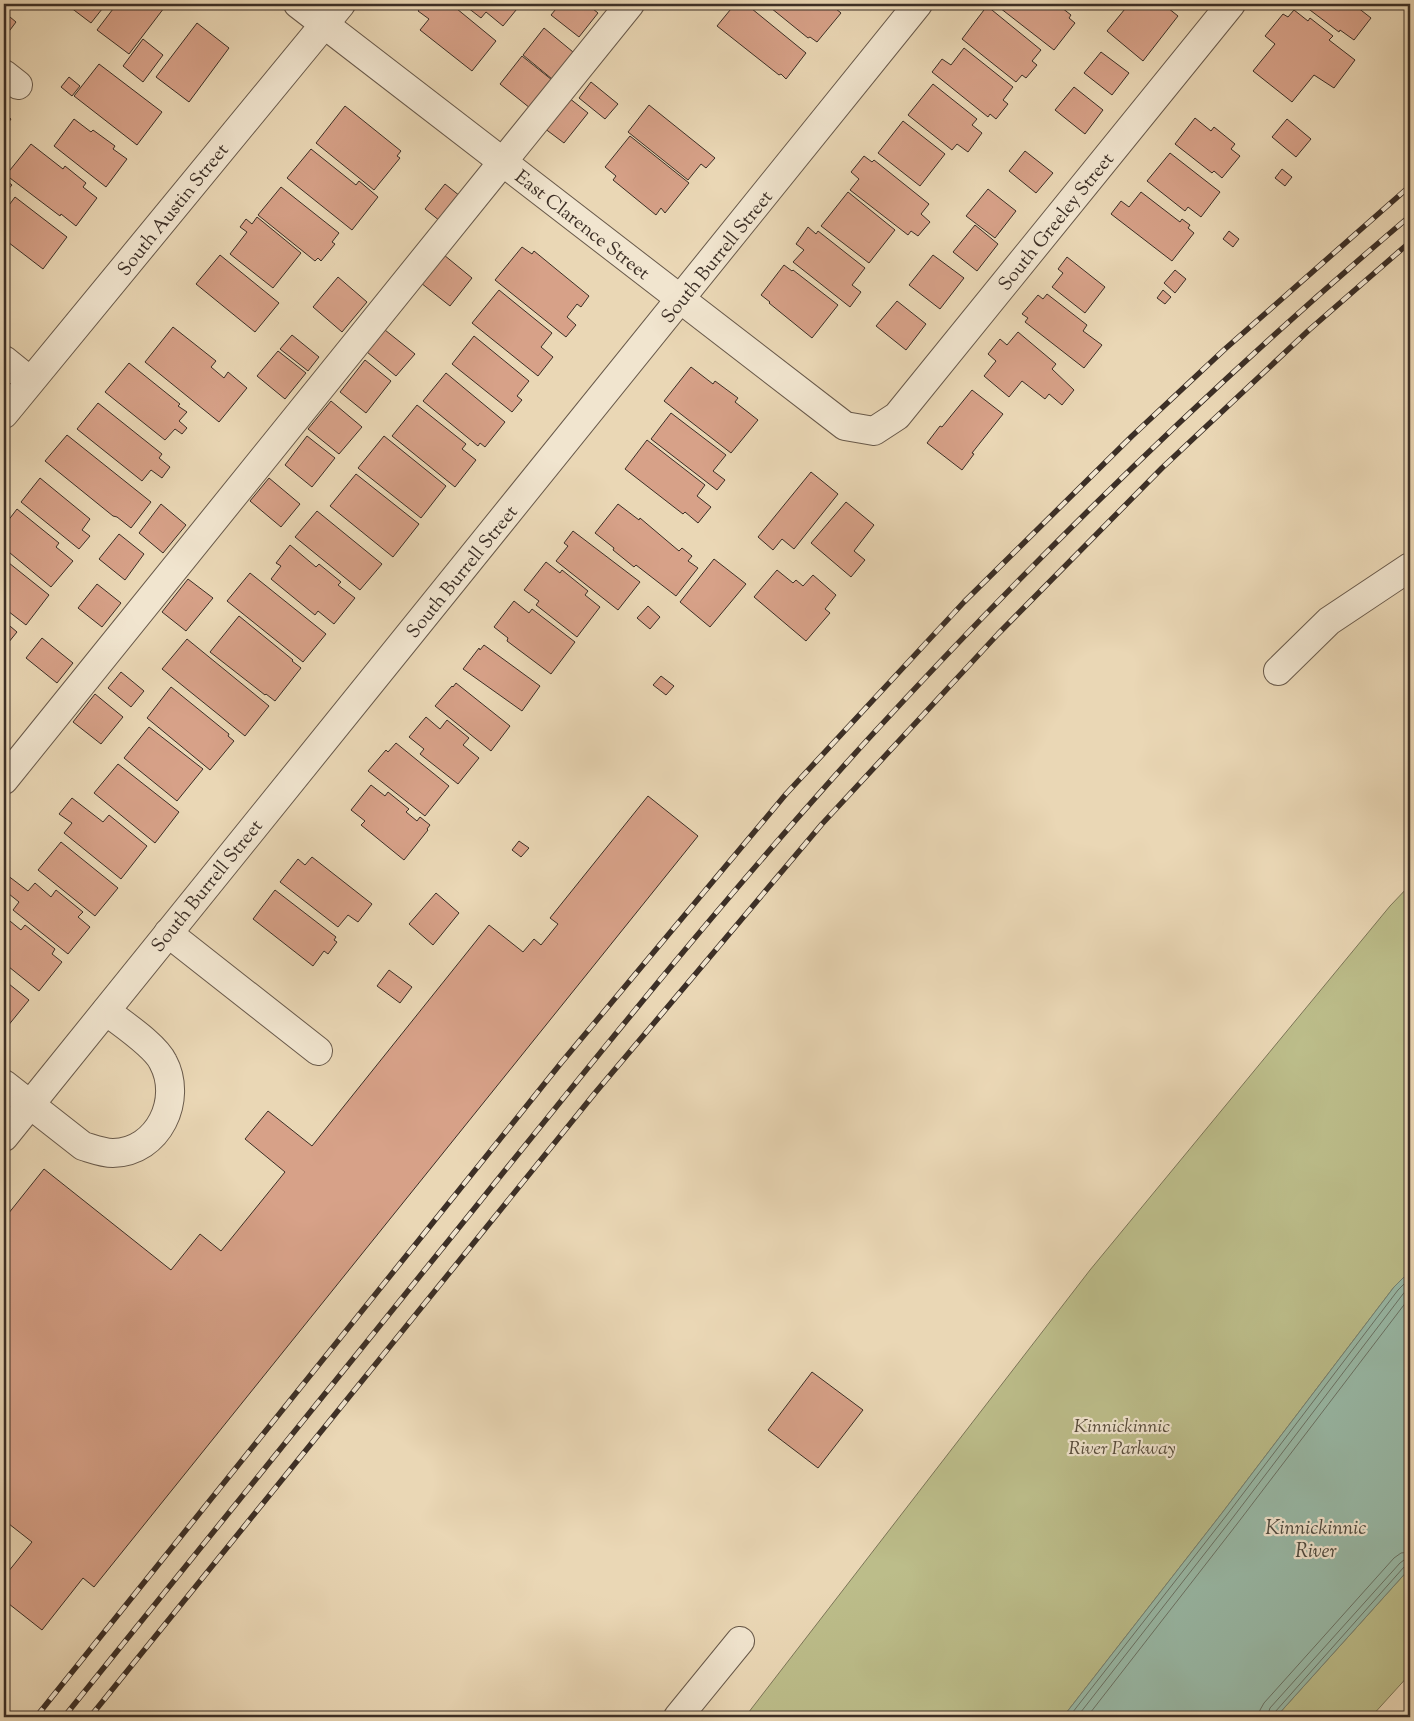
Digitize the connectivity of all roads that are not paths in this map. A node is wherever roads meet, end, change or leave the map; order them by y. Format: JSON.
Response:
{"nodes":[{"id":1,"x":298,"y":4,"type":"edge"},
{"id":2,"x":630,"y":4,"type":"edge"},
{"id":3,"x":918,"y":4,"type":"edge"},
{"id":4,"x":1232,"y":4,"type":"edge"},
{"id":5,"x":332,"y":14,"type":"edge"},
{"id":6,"x":502,"y":162,"type":"junction"},
{"id":7,"x":681,"y":299,"type":"junction"},
{"id":8,"x":4,"y":360,"type":"edge"},
{"id":9,"x":30,"y":381,"type":"junction"},
{"id":10,"x":4,"y":414,"type":"edge"},
{"id":11,"x":874,"y":431,"type":"joint"},
{"id":12,"x":1410,"y":567,"type":"edge"},
{"id":13,"x":1278,"y":671,"type":"dead end"},
{"id":14,"x":4,"y":780,"type":"edge"},
{"id":15,"x":168,"y":933,"type":"junction"},
{"id":16,"x":106,"y":1011,"type":"junction"},
{"id":17,"x":318,"y":1051,"type":"dead end"},
{"id":18,"x":4,"y":1084,"type":"edge"},
{"id":19,"x":31,"y":1104,"type":"junction"},
{"id":20,"x":4,"y":1137,"type":"edge"},
{"id":21,"x":740,"y":1641,"type":"dead end"},
{"id":22,"x":678,"y":1717,"type":"edge"}],
"edges":[{"from":1,"to":5,"type":"street","name":"East Clarence Street"},
{"from":2,"to":6,"type":"street"},
{"from":3,"to":7,"type":"street","name":"South Burrell Street"},
{"from":4,"to":11,"type":"street","name":"South Greeley Street"},
{"from":5,"to":6,"type":"street","name":"East Clarence Street"},
{"from":5,"to":9,"type":"street","name":"South Austin Street"},
{"from":6,"to":7,"type":"street","name":"East Clarence Street"},
{"from":6,"to":14,"type":"street"},
{"from":7,"to":11,"type":"street","name":"East Clarence Street"},
{"from":7,"to":15,"type":"street","name":"South Burrell Street"},
{"from":8,"to":9,"type":"street"},
{"from":9,"to":10,"type":"street","name":"South Austin Street"},
{"from":12,"to":13,"type":"street"},
{"from":15,"to":16,"type":"street","name":"South Burrell Street"},
{"from":15,"to":17,"type":"street"},
{"from":16,"to":19,"type":"street","name":"South Burrell Street"},
{"from":16,"to":19,"type":"street"},
{"from":18,"to":19,"type":"street"},
{"from":19,"to":20,"type":"street","name":"South Burrell Street"},
{"from":21,"to":22,"type":"street"}]}
